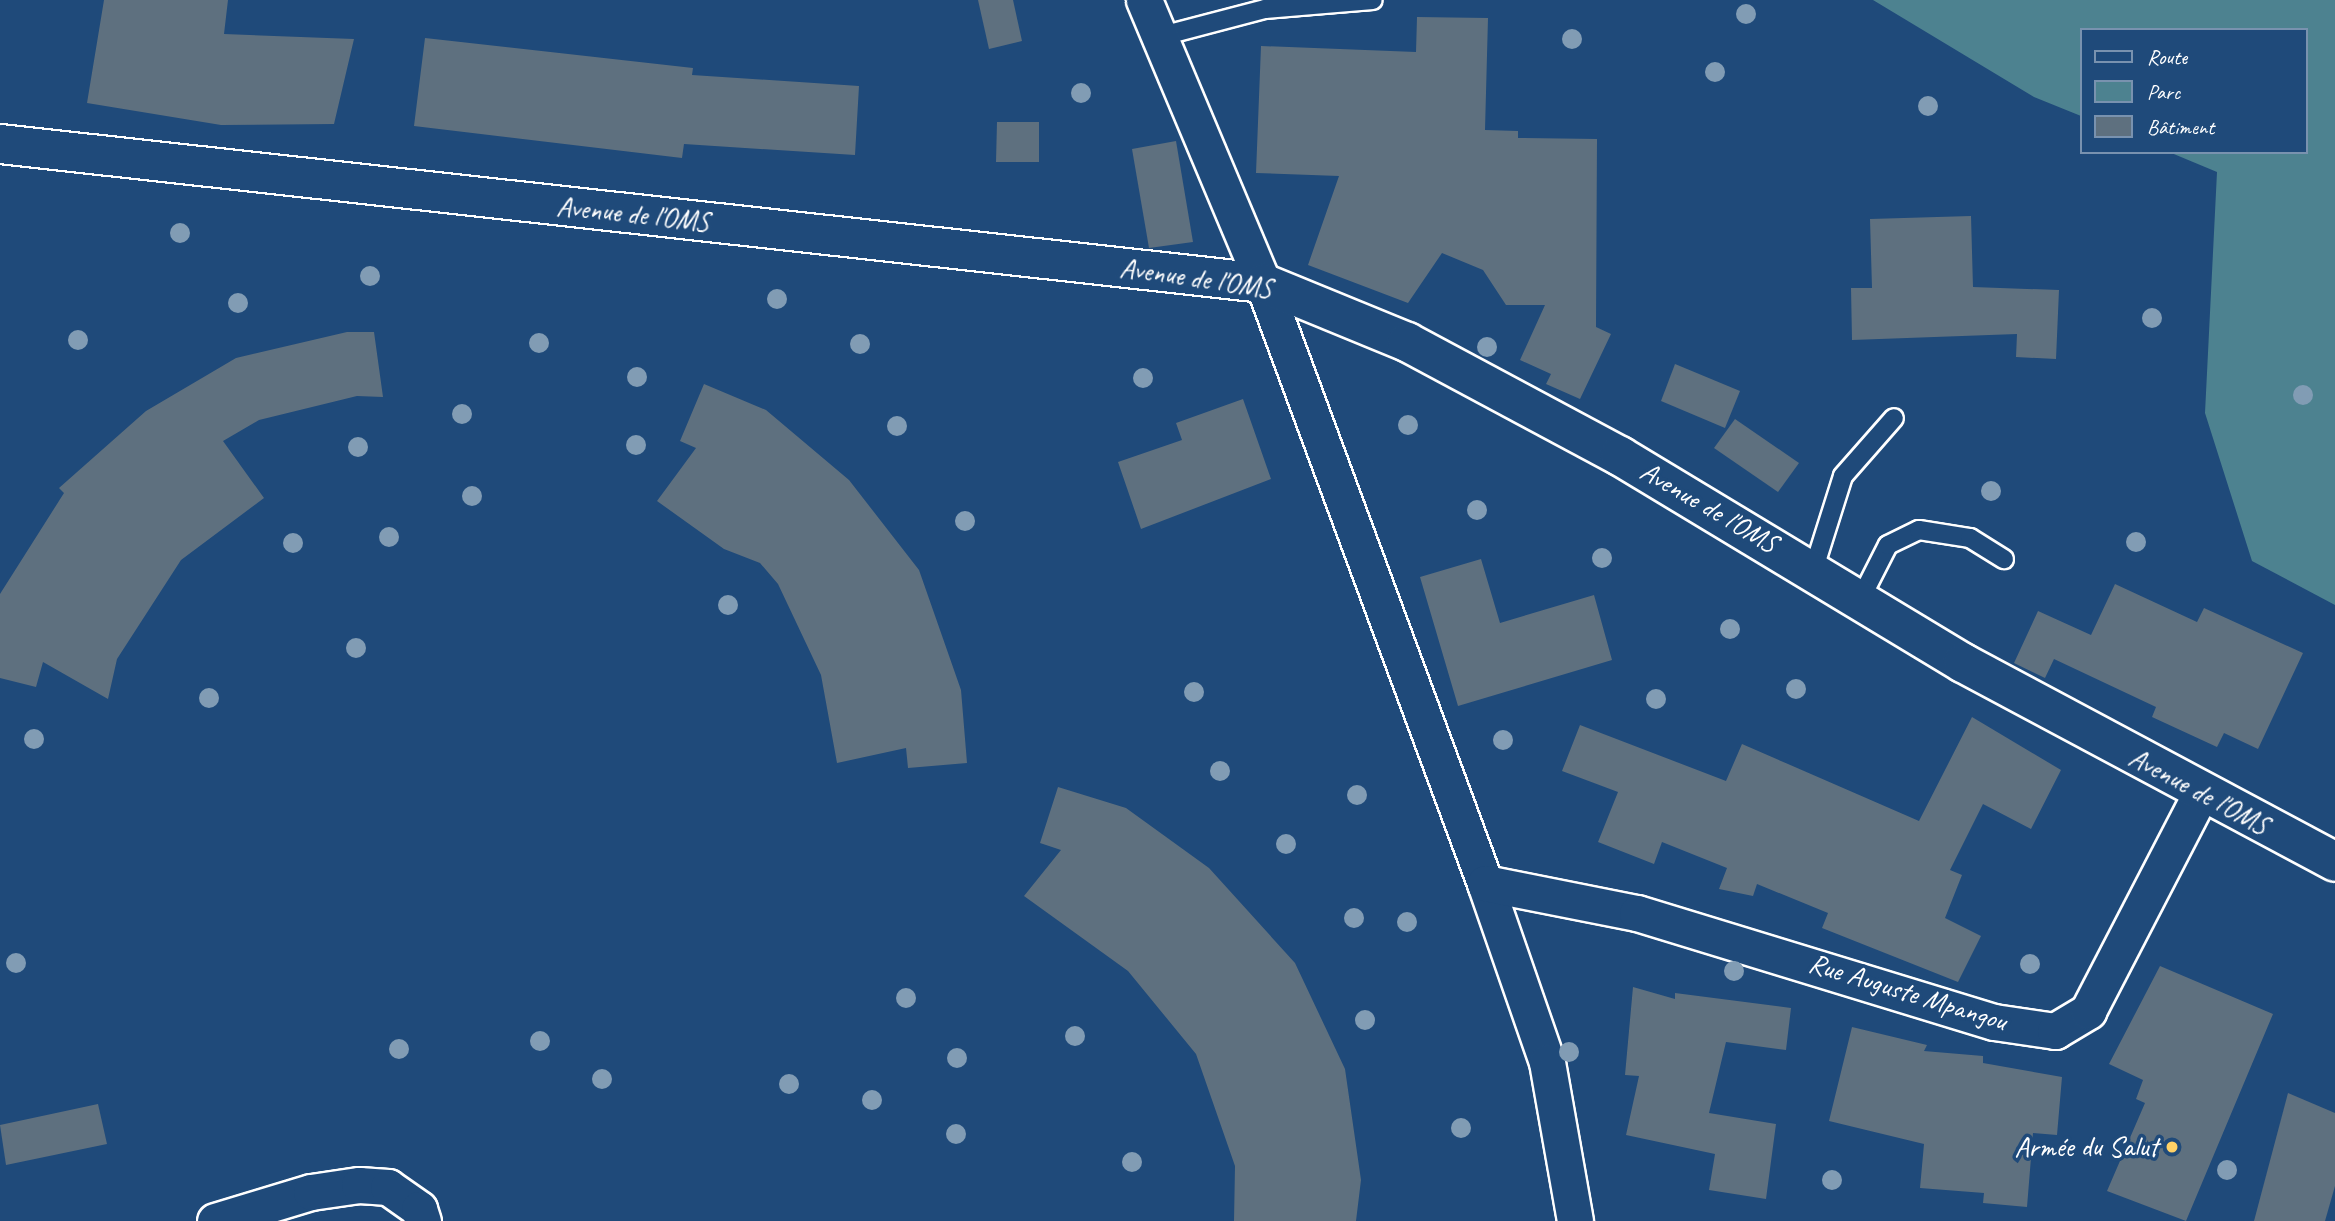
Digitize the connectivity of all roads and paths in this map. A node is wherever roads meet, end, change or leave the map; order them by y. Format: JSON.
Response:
{"nodes":[{"id":1,"x":1144,"y":0,"type":"edge"},
{"id":2,"x":1373,"y":0,"type":"edge"},
{"id":3,"x":1158,"y":37,"type":"junction"},
{"id":4,"x":0,"y":145,"type":"edge"},
{"id":5,"x":1263,"y":283,"type":"junction"},
{"id":6,"x":1894,"y":418,"type":"dead end"},
{"id":7,"x":2004,"y":559,"type":"dead end"},
{"id":8,"x":1814,"y":568,"type":"junction"},
{"id":9,"x":1861,"y":598,"type":"junction"},
{"id":10,"x":2201,"y":793,"type":"junction"},
{"id":11,"x":2335,"y":862,"type":"edge"},
{"id":12,"x":1485,"y":883,"type":"junction"},
{"id":13,"x":215,"y":1221,"type":"edge"},
{"id":14,"x":423,"y":1221,"type":"edge"},
{"id":15,"x":1575,"y":1221,"type":"edge"}],
"edges":[{"from":1,"to":3,"type":"street"},
{"from":2,"to":3,"type":"lane"},
{"from":3,"to":5,"type":"street"},
{"from":4,"to":5,"type":"street","name":"Avenue de l'OMS"},
{"from":5,"to":8,"type":"street","name":"Avenue de l'OMS"},
{"from":5,"to":12,"type":"street"},
{"from":6,"to":8,"type":"lane"},
{"from":7,"to":9,"type":"lane"},
{"from":8,"to":9,"type":"street","name":"Avenue de l'OMS"},
{"from":9,"to":10,"type":"street","name":"Avenue de l'OMS"},
{"from":10,"to":11,"type":"street","name":"Avenue de l'OMS"},
{"from":10,"to":12,"type":"street","name":"Rue Auguste Mpangou"},
{"from":12,"to":15,"type":"street"},
{"from":13,"to":14,"type":"street"}]}
